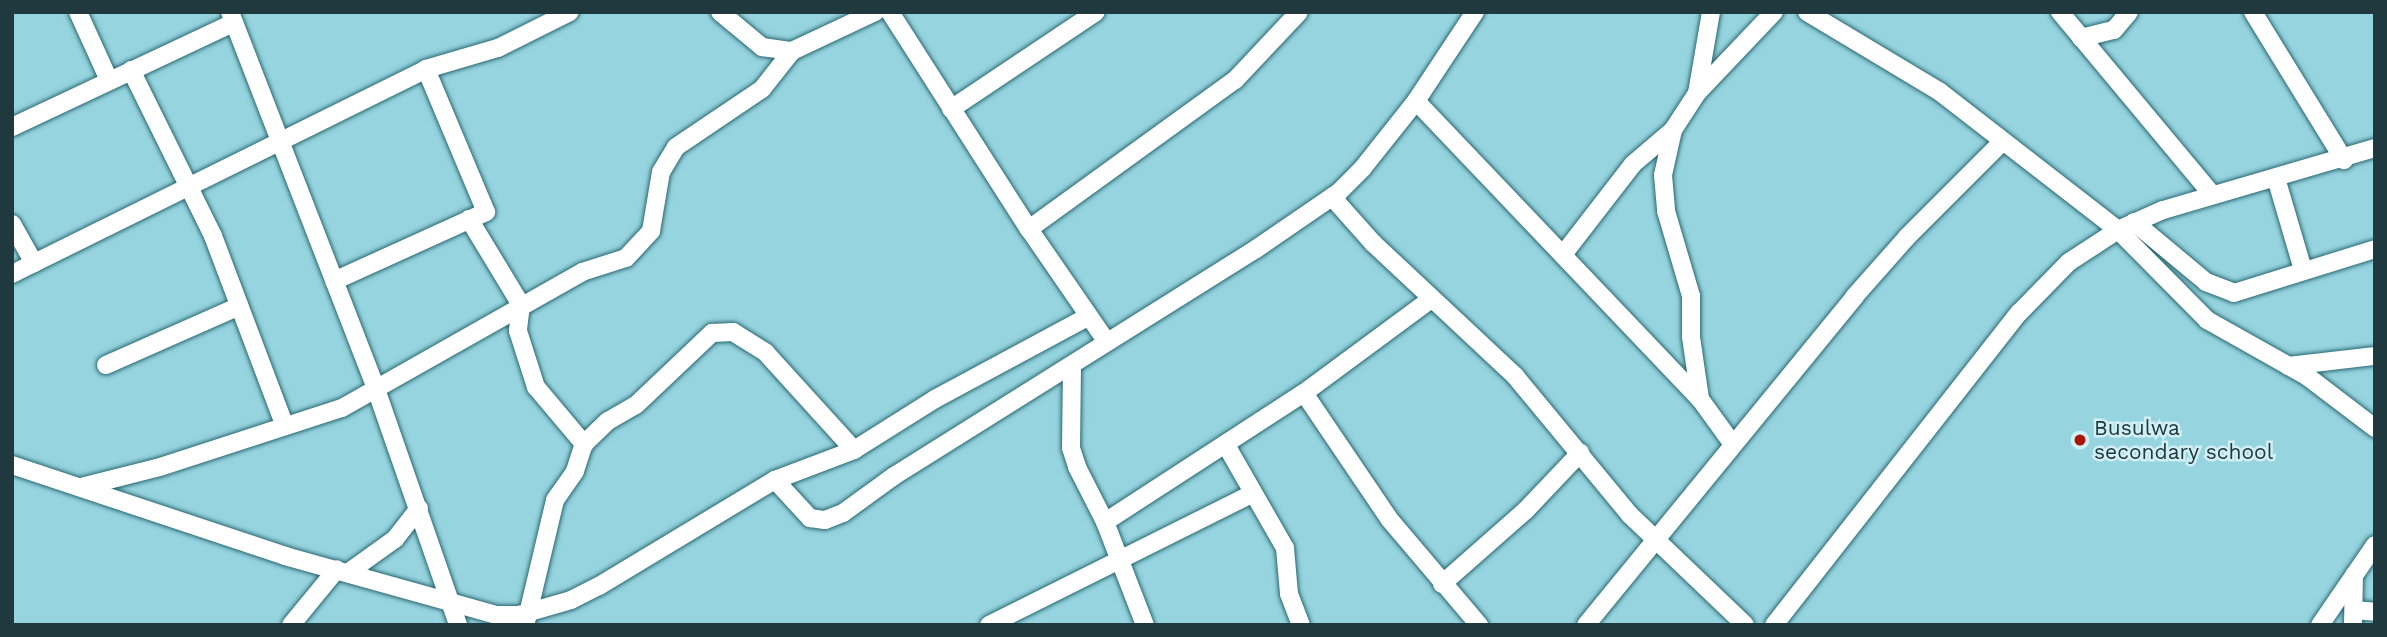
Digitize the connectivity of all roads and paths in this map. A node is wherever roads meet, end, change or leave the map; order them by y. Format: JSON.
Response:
{"nodes":[{"id":1,"x":78,"y":12,"type":"edge"},
{"id":2,"x":570,"y":12,"type":"edge"},
{"id":3,"x":720,"y":12,"type":"edge"},
{"id":4,"x":875,"y":12,"type":"edge"},
{"id":5,"x":890,"y":12,"type":"edge"},
{"id":6,"x":1096,"y":12,"type":"edge"},
{"id":7,"x":1299,"y":12,"type":"edge"},
{"id":8,"x":1712,"y":12,"type":"edge"},
{"id":9,"x":1774,"y":12,"type":"edge"},
{"id":10,"x":2060,"y":12,"type":"edge"},
{"id":11,"x":2129,"y":12,"type":"edge"},
{"id":12,"x":2253,"y":12,"type":"edge"},
{"id":13,"x":1810,"y":13,"type":"edge"},
{"id":14,"x":1467,"y":15,"type":"edge"},
{"id":15,"x":231,"y":18,"type":"edge"},
{"id":16,"x":1835,"y":19,"type":"edge"},
{"id":17,"x":2081,"y":38,"type":"junction"},
{"id":18,"x":792,"y":51,"type":"junction"},
{"id":19,"x":426,"y":69,"type":"junction"},
{"id":20,"x":131,"y":70,"type":"junction"},
{"id":21,"x":109,"y":80,"type":"junction"},
{"id":22,"x":1697,"y":93,"type":"junction"},
{"id":23,"x":1416,"y":101,"type":"junction"},
{"id":24,"x":951,"y":109,"type":"junction"},
{"id":25,"x":12,"y":127,"type":"edge"},
{"id":26,"x":1673,"y":130,"type":"junction"},
{"id":27,"x":283,"y":139,"type":"junction"},
{"id":28,"x":2002,"y":142,"type":"junction"},
{"id":29,"x":2375,"y":148,"type":"edge"},
{"id":30,"x":2344,"y":160,"type":"junction"},
{"id":31,"x":2276,"y":178,"type":"junction"},
{"id":32,"x":191,"y":186,"type":"junction"},
{"id":33,"x":2211,"y":193,"type":"junction"},
{"id":34,"x":1332,"y":197,"type":"junction"},
{"id":35,"x":469,"y":219,"type":"junction"},
{"id":36,"x":12,"y":224,"type":"edge"},
{"id":37,"x":2126,"y":226,"type":"junction"},
{"id":38,"x":1028,"y":229,"type":"junction"},
{"id":39,"x":2375,"y":249,"type":"edge"},
{"id":40,"x":1565,"y":252,"type":"junction"},
{"id":41,"x":34,"y":263,"type":"junction"},
{"id":42,"x":2303,"y":270,"type":"junction"},
{"id":43,"x":12,"y":274,"type":"edge"},
{"id":44,"x":334,"y":281,"type":"junction"},
{"id":45,"x":1431,"y":299,"type":"junction"},
{"id":46,"x":521,"y":305,"type":"junction"},
{"id":47,"x":240,"y":306,"type":"junction"},
{"id":48,"x":1087,"y":317,"type":"junction"},
{"id":49,"x":1107,"y":342,"type":"junction"},
{"id":50,"x":2375,"y":356,"type":"edge"},
{"id":51,"x":106,"y":365,"type":"dead end"},
{"id":52,"x":1072,"y":366,"type":"junction"},
{"id":53,"x":2288,"y":366,"type":"junction"},
{"id":54,"x":376,"y":389,"type":"junction"},
{"id":55,"x":1304,"y":393,"type":"junction"},
{"id":56,"x":1700,"y":399,"type":"junction"},
{"id":57,"x":284,"y":424,"type":"junction"},
{"id":58,"x":2375,"y":428,"type":"edge"},
{"id":59,"x":1731,"y":443,"type":"junction"},
{"id":60,"x":584,"y":444,"type":"junction"},
{"id":61,"x":1226,"y":445,"type":"junction"},
{"id":62,"x":854,"y":450,"type":"junction"},
{"id":63,"x":1580,"y":453,"type":"junction"},
{"id":64,"x":12,"y":466,"type":"edge"},
{"id":65,"x":775,"y":480,"type":"junction"},
{"id":66,"x":79,"y":487,"type":"junction"},
{"id":67,"x":1252,"y":494,"type":"junction"},
{"id":68,"x":419,"y":508,"type":"junction"},
{"id":69,"x":1105,"y":522,"type":"junction"},
{"id":70,"x":1658,"y":541,"type":"junction"},
{"id":71,"x":2375,"y":545,"type":"edge"},
{"id":72,"x":1120,"y":561,"type":"junction"},
{"id":73,"x":343,"y":571,"type":"junction"},
{"id":74,"x":2354,"y":575,"type":"junction"},
{"id":75,"x":1442,"y":584,"type":"junction"},
{"id":76,"x":449,"y":602,"type":"junction"},
{"id":77,"x":1457,"y":603,"type":"junction"},
{"id":78,"x":2375,"y":612,"type":"edge"},
{"id":79,"x":2354,"y":617,"type":"edge"},
{"id":80,"x":527,"y":618,"type":"edge"},
{"id":81,"x":291,"y":625,"type":"edge"},
{"id":82,"x":458,"y":625,"type":"edge"},
{"id":83,"x":989,"y":625,"type":"edge"},
{"id":84,"x":1146,"y":625,"type":"edge"},
{"id":85,"x":1301,"y":625,"type":"edge"},
{"id":86,"x":1455,"y":625,"type":"edge"},
{"id":87,"x":1479,"y":625,"type":"edge"},
{"id":88,"x":1586,"y":625,"type":"edge"},
{"id":89,"x":1745,"y":625,"type":"edge"},
{"id":90,"x":1774,"y":625,"type":"edge"},
{"id":91,"x":2320,"y":625,"type":"edge"}],
"edges":[{"from":1,"to":21,"type":"street"},
{"from":2,"to":19,"type":"street"},
{"from":3,"to":18,"type":"street"},
{"from":4,"to":18,"type":"street"},
{"from":5,"to":24,"type":"street"},
{"from":6,"to":24,"type":"street"},
{"from":7,"to":38,"type":"street"},
{"from":8,"to":22,"type":"street"},
{"from":9,"to":22,"type":"street"},
{"from":10,"to":17,"type":"street"},
{"from":11,"to":17,"type":"street"},
{"from":12,"to":30,"type":"street"},
{"from":13,"to":16,"type":"street"},
{"from":14,"to":23,"type":"street"},
{"from":15,"to":20,"type":"street"},
{"from":15,"to":27,"type":"street"},
{"from":16,"to":28,"type":"street"},
{"from":17,"to":33,"type":"street"},
{"from":18,"to":46,"type":"street"},
{"from":19,"to":27,"type":"street"},
{"from":19,"to":35,"type":"street"},
{"from":20,"to":21,"type":"street"},
{"from":20,"to":32,"type":"street"},
{"from":21,"to":25,"type":"street"},
{"from":22,"to":26,"type":"street"},
{"from":23,"to":34,"type":"street"},
{"from":23,"to":40,"type":"street"},
{"from":24,"to":38,"type":"street"},
{"from":26,"to":40,"type":"street"},
{"from":26,"to":56,"type":"street"},
{"from":27,"to":32,"type":"street"},
{"from":27,"to":44,"type":"street"},
{"from":28,"to":37,"type":"street"},
{"from":28,"to":59,"type":"street"},
{"from":29,"to":30,"type":"street"},
{"from":30,"to":31,"type":"street"},
{"from":31,"to":33,"type":"street"},
{"from":31,"to":42,"type":"street"},
{"from":32,"to":41,"type":"street"},
{"from":32,"to":47,"type":"street"},
{"from":33,"to":37,"type":"street"},
{"from":34,"to":45,"type":"street"},
{"from":34,"to":49,"type":"street"},
{"from":35,"to":44,"type":"street"},
{"from":35,"to":46,"type":"street"},
{"from":36,"to":41,"type":"street"},
{"from":37,"to":42,"type":"street"},
{"from":37,"to":53,"type":"street"},
{"from":37,"to":90,"type":"street"},
{"from":38,"to":48,"type":"street"},
{"from":39,"to":42,"type":"street"},
{"from":40,"to":56,"type":"street"},
{"from":41,"to":43,"type":"street"},
{"from":44,"to":54,"type":"street"},
{"from":45,"to":55,"type":"street"},
{"from":45,"to":63,"type":"street"},
{"from":46,"to":54,"type":"street"},
{"from":46,"to":60,"type":"street"},
{"from":47,"to":51,"type":"street"},
{"from":47,"to":57,"type":"street"},
{"from":48,"to":49,"type":"street"},
{"from":48,"to":62,"type":"street"},
{"from":49,"to":52,"type":"street"},
{"from":50,"to":53,"type":"street"},
{"from":52,"to":65,"type":"street"},
{"from":52,"to":69,"type":"street"},
{"from":53,"to":58,"type":"street"},
{"from":54,"to":57,"type":"street"},
{"from":54,"to":68,"type":"street"},
{"from":55,"to":61,"type":"street"},
{"from":55,"to":75,"type":"street"},
{"from":56,"to":59,"type":"street"},
{"from":57,"to":66,"type":"street"},
{"from":59,"to":70,"type":"street"},
{"from":60,"to":62,"type":"street"},
{"from":60,"to":80,"type":"street"},
{"from":61,"to":67,"type":"street"},
{"from":61,"to":69,"type":"street"},
{"from":62,"to":65,"type":"street"},
{"from":63,"to":70,"type":"street"},
{"from":63,"to":75,"type":"street"},
{"from":64,"to":66,"type":"street"},
{"from":65,"to":80,"type":"street"},
{"from":66,"to":73,"type":"street"},
{"from":67,"to":72,"type":"street"},
{"from":67,"to":85,"type":"street"},
{"from":68,"to":73,"type":"street"},
{"from":68,"to":76,"type":"street"},
{"from":69,"to":72,"type":"street"},
{"from":70,"to":88,"type":"street"},
{"from":70,"to":89,"type":"street"},
{"from":71,"to":74,"type":"street"},
{"from":72,"to":83,"type":"street"},
{"from":72,"to":84,"type":"street"},
{"from":73,"to":76,"type":"street"},
{"from":73,"to":81,"type":"street"},
{"from":74,"to":79,"type":"street"},
{"from":74,"to":91,"type":"street"},
{"from":75,"to":77,"type":"street"},
{"from":76,"to":80,"type":"street"},
{"from":76,"to":82,"type":"street"},
{"from":77,"to":86,"type":"street"},
{"from":77,"to":87,"type":"street"},
{"from":78,"to":79,"type":"street"}]}
